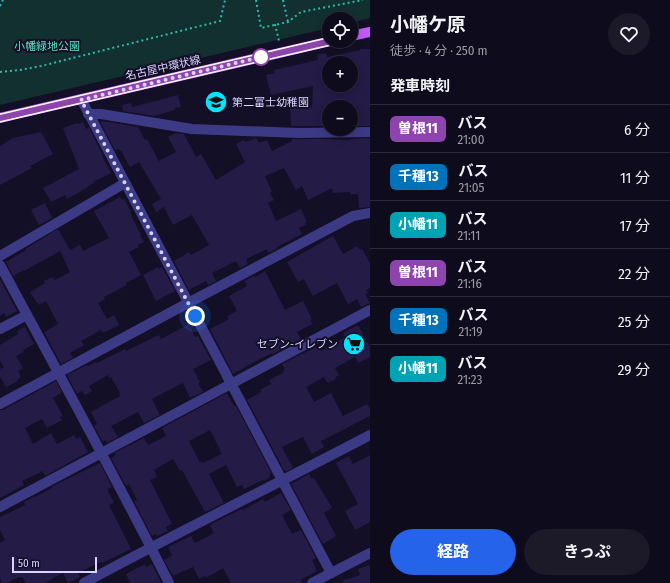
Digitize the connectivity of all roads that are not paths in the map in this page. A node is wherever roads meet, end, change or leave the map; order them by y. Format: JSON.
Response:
{"nodes":[{"id":1,"x":370,"y":32,"type":"edge"},
{"id":2,"x":358,"y":35,"type":"edge"},
{"id":3,"x":322,"y":43,"type":"edge"},
{"id":4,"x":81,"y":100,"type":"junction"},
{"id":5,"x":88,"y":114,"type":"junction"},
{"id":6,"x":0,"y":118,"type":"edge"},
{"id":7,"x":370,"y":132,"type":"edge"},
{"id":8,"x":125,"y":183,"type":"junction"},
{"id":9,"x":370,"y":213,"type":"edge"},
{"id":10,"x":0,"y":256,"type":"edge"},
{"id":11,"x":0,"y":265,"type":"edge"},
{"id":12,"x":188,"y":302,"type":"junction"},
{"id":13,"x":370,"y":310,"type":"edge"},
{"id":14,"x":27,"y":315,"type":"junction"},
{"id":15,"x":0,"y":329,"type":"edge"},
{"id":16,"x":58,"y":372,"type":"junction"},
{"id":17,"x":231,"y":384,"type":"junction"},
{"id":18,"x":0,"y":404,"type":"edge"},
{"id":19,"x":370,"y":435,"type":"edge"},
{"id":20,"x":101,"y":453,"type":"junction"},
{"id":21,"x":282,"y":481,"type":"junction"},
{"id":22,"x":0,"y":507,"type":"edge"},
{"id":23,"x":151,"y":547,"type":"junction"},
{"id":24,"x":370,"y":553,"type":"edge"},
{"id":25,"x":331,"y":573,"type":"junction"},
{"id":26,"x":84,"y":583,"type":"edge"},
{"id":27,"x":169,"y":583,"type":"edge"},
{"id":28,"x":312,"y":583,"type":"edge"}],
"edges":[{"from":1,"to":2,"type":"main road"},
{"from":3,"to":4,"type":"main road","name":"名古屋中環状線"},
{"from":4,"to":5,"type":"street"},
{"from":4,"to":6,"type":"main road","name":"名古屋中環状線"},
{"from":5,"to":7,"type":"street"},
{"from":5,"to":8,"type":"street"},
{"from":8,"to":10,"type":"street"},
{"from":8,"to":12,"type":"street"},
{"from":9,"to":12,"type":"street"},
{"from":11,"to":14,"type":"street"},
{"from":12,"to":16,"type":"street"},
{"from":12,"to":17,"type":"street"},
{"from":13,"to":17,"type":"street"},
{"from":14,"to":15,"type":"street"},
{"from":14,"to":16,"type":"street"},
{"from":16,"to":18,"type":"street"},
{"from":16,"to":20,"type":"street"},
{"from":17,"to":20,"type":"street"},
{"from":17,"to":21,"type":"street"},
{"from":19,"to":21,"type":"street"},
{"from":20,"to":22,"type":"street"},
{"from":20,"to":23,"type":"street"},
{"from":21,"to":23,"type":"street"},
{"from":21,"to":25,"type":"street"},
{"from":23,"to":26,"type":"street"},
{"from":23,"to":27,"type":"street"},
{"from":24,"to":25,"type":"street"},
{"from":25,"to":28,"type":"street"}]}
